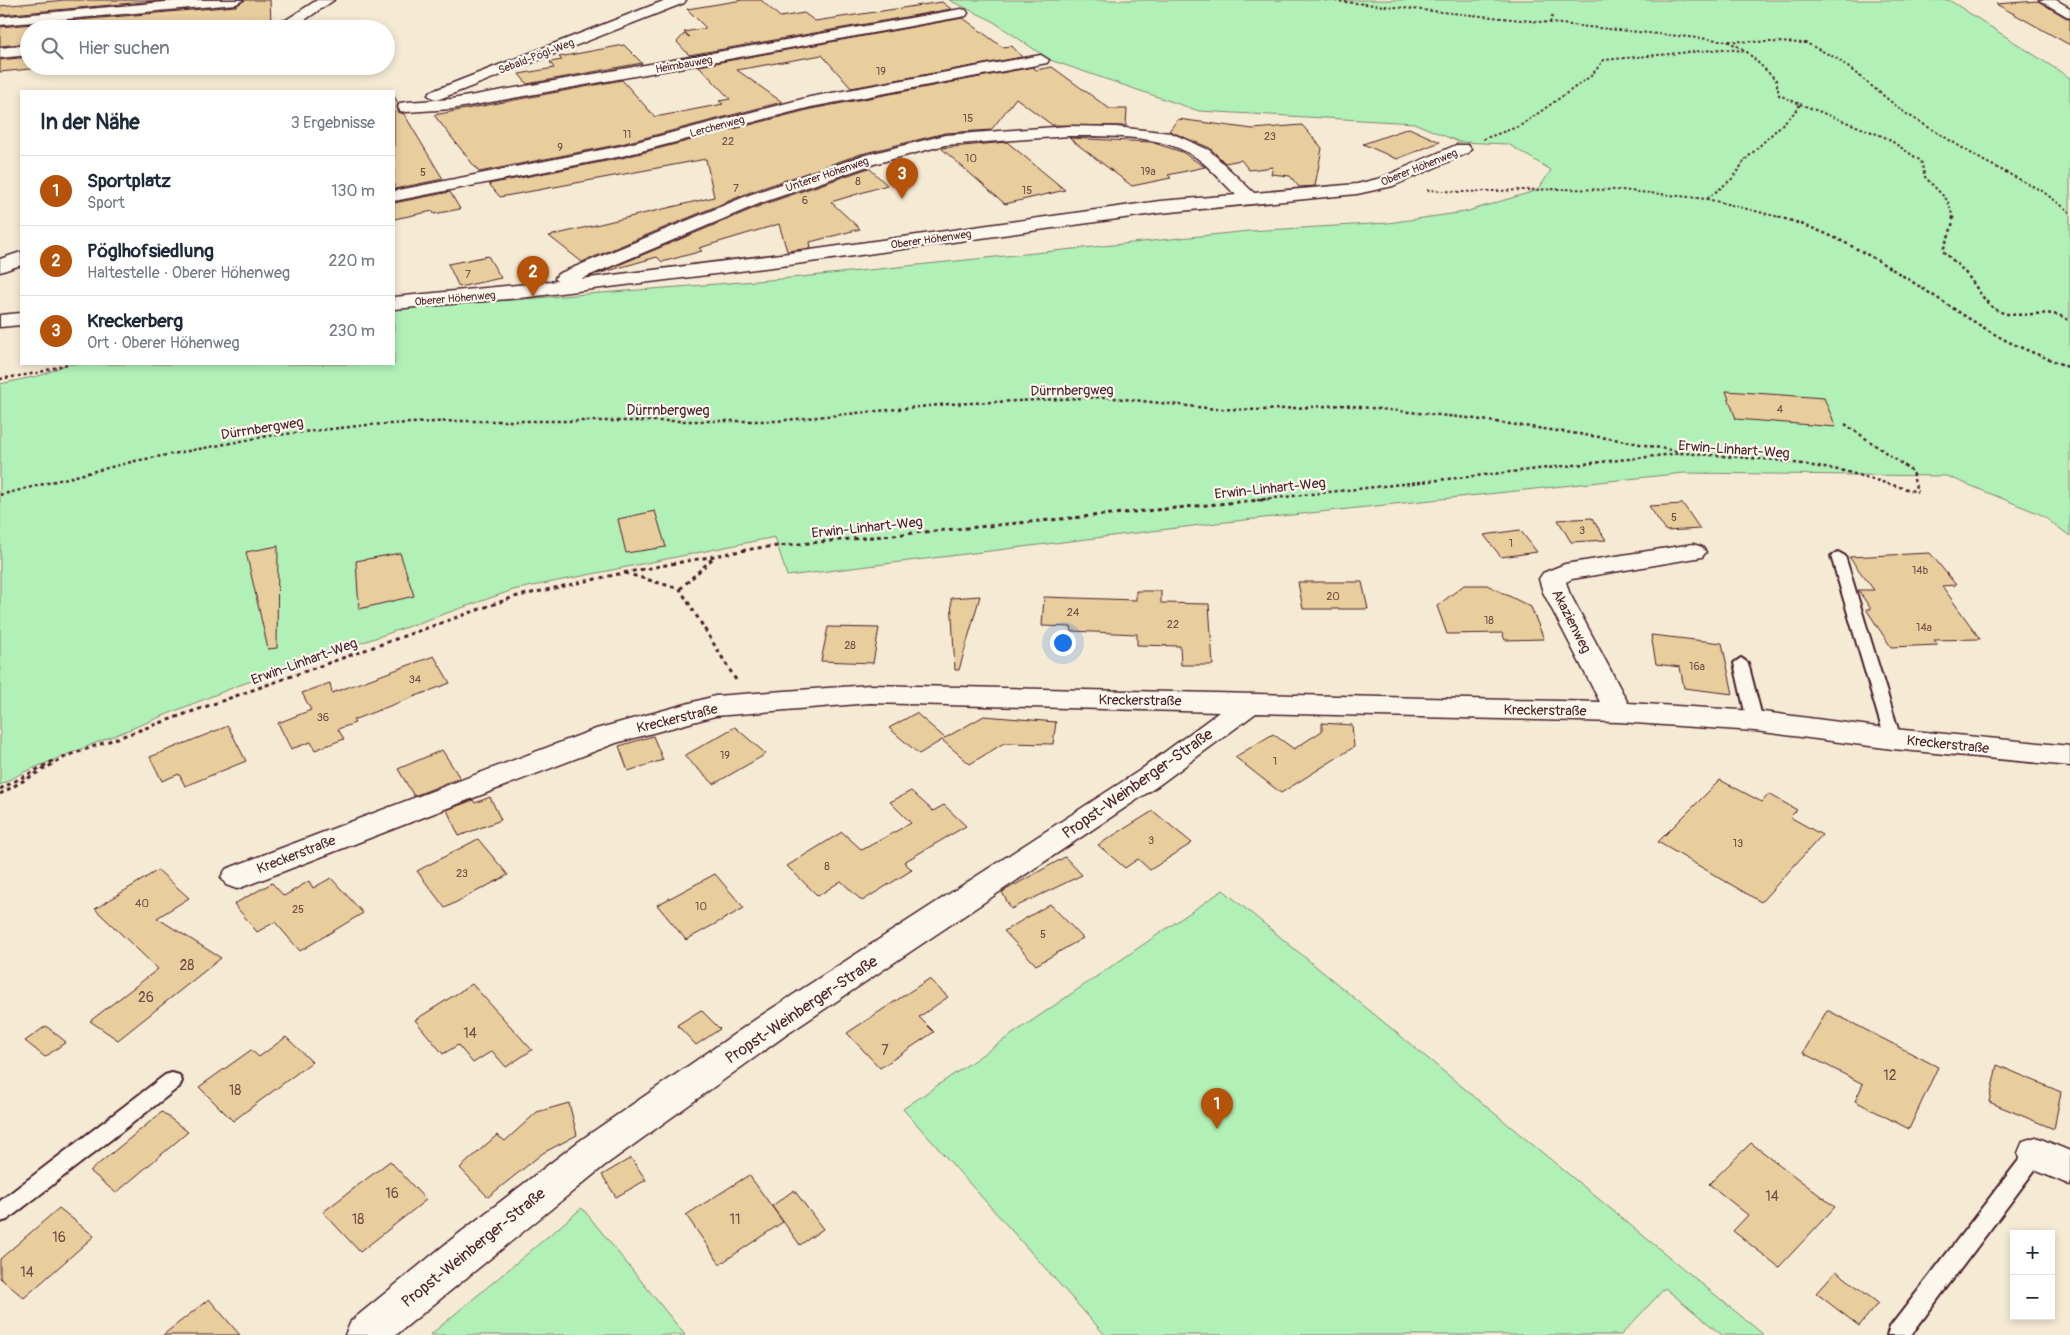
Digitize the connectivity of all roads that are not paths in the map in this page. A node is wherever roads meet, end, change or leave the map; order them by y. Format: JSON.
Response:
{"nodes":[{"id":1,"x":236,"y":0,"type":"edge"},
{"id":2,"x":327,"y":0,"type":"edge"},
{"id":3,"x":679,"y":0,"type":"edge"},
{"id":4,"x":2046,"y":0,"type":"edge"},
{"id":5,"x":961,"y":13,"type":"dead end"},
{"id":6,"x":2070,"y":14,"type":"edge"},
{"id":7,"x":296,"y":20,"type":"edge"},
{"id":8,"x":0,"y":21,"type":"edge"},
{"id":9,"x":20,"y":51,"type":"edge"},
{"id":10,"x":0,"y":53,"type":"edge"},
{"id":11,"x":1041,"y":60,"type":"dead end"},
{"id":12,"x":400,"y":109,"type":"edge"},
{"id":13,"x":1462,"y":149,"type":"road end"},
{"id":14,"x":395,"y":196,"type":"edge"},
{"id":15,"x":1247,"y":198,"type":"junction"},
{"id":16,"x":20,"y":258,"type":"edge"},
{"id":17,"x":0,"y":266,"type":"edge"},
{"id":18,"x":520,"y":292,"type":"junction"},
{"id":19,"x":395,"y":303,"type":"edge"},
{"id":20,"x":20,"y":319,"type":"edge"},
{"id":21,"x":0,"y":321,"type":"edge"},
{"id":22,"x":1693,"y":552,"type":"dead end"},
{"id":23,"x":1838,"y":556,"type":"dead end"},
{"id":24,"x":1741,"y":663,"type":"dead end"},
{"id":25,"x":1251,"y":702,"type":"junction"},
{"id":26,"x":1619,"y":712,"type":"junction"},
{"id":27,"x":1755,"y":721,"type":"junction"},
{"id":28,"x":1893,"y":739,"type":"junction"},
{"id":29,"x":2070,"y":756,"type":"edge"},
{"id":30,"x":237,"y":877,"type":"dead end"},
{"id":31,"x":172,"y":1081,"type":"dead end"},
{"id":32,"x":2036,"y":1153,"type":"joint"},
{"id":33,"x":2070,"y":1168,"type":"edge"},
{"id":34,"x":0,"y":1213,"type":"edge"},
{"id":35,"x":365,"y":1335,"type":"edge"},
{"id":36,"x":1898,"y":1335,"type":"edge"}],
"edges":[{"from":1,"to":8,"type":"street"},
{"from":2,"to":7,"type":"street"},
{"from":3,"to":12,"type":"street","name":"Sebald-Pögl-Weg"},
{"from":4,"to":6,"type":"street"},
{"from":5,"to":12,"type":"street","name":"Heimbauweg"},
{"from":9,"to":10,"type":"street"},
{"from":11,"to":14,"type":"street","name":"Lerchenweg"},
{"from":13,"to":15,"type":"street","name":"Oberer Höhenweg"},
{"from":15,"to":18,"type":"street","name":"Oberer Höhenweg"},
{"from":15,"to":18,"type":"street","name":"Unterer Höhenweg"},
{"from":16,"to":17,"type":"street"},
{"from":18,"to":19,"type":"street","name":"Oberer Höhenweg"},
{"from":20,"to":21,"type":"street"},
{"from":22,"to":26,"type":"street","name":"Akazienweg"},
{"from":23,"to":28,"type":"lane"},
{"from":24,"to":27,"type":"lane"},
{"from":25,"to":26,"type":"street","name":"Kreckerstraße"},
{"from":25,"to":30,"type":"street","name":"Kreckerstraße"},
{"from":25,"to":35,"type":"street","name":"Propst-Weinberger-Straße"},
{"from":26,"to":27,"type":"street","name":"Kreckerstraße"},
{"from":27,"to":28,"type":"street","name":"Kreckerstraße"},
{"from":28,"to":29,"type":"street","name":"Kreckerstraße"},
{"from":31,"to":34,"type":"lane"},
{"from":32,"to":33,"type":"street"},
{"from":32,"to":36,"type":"lane"}]}
